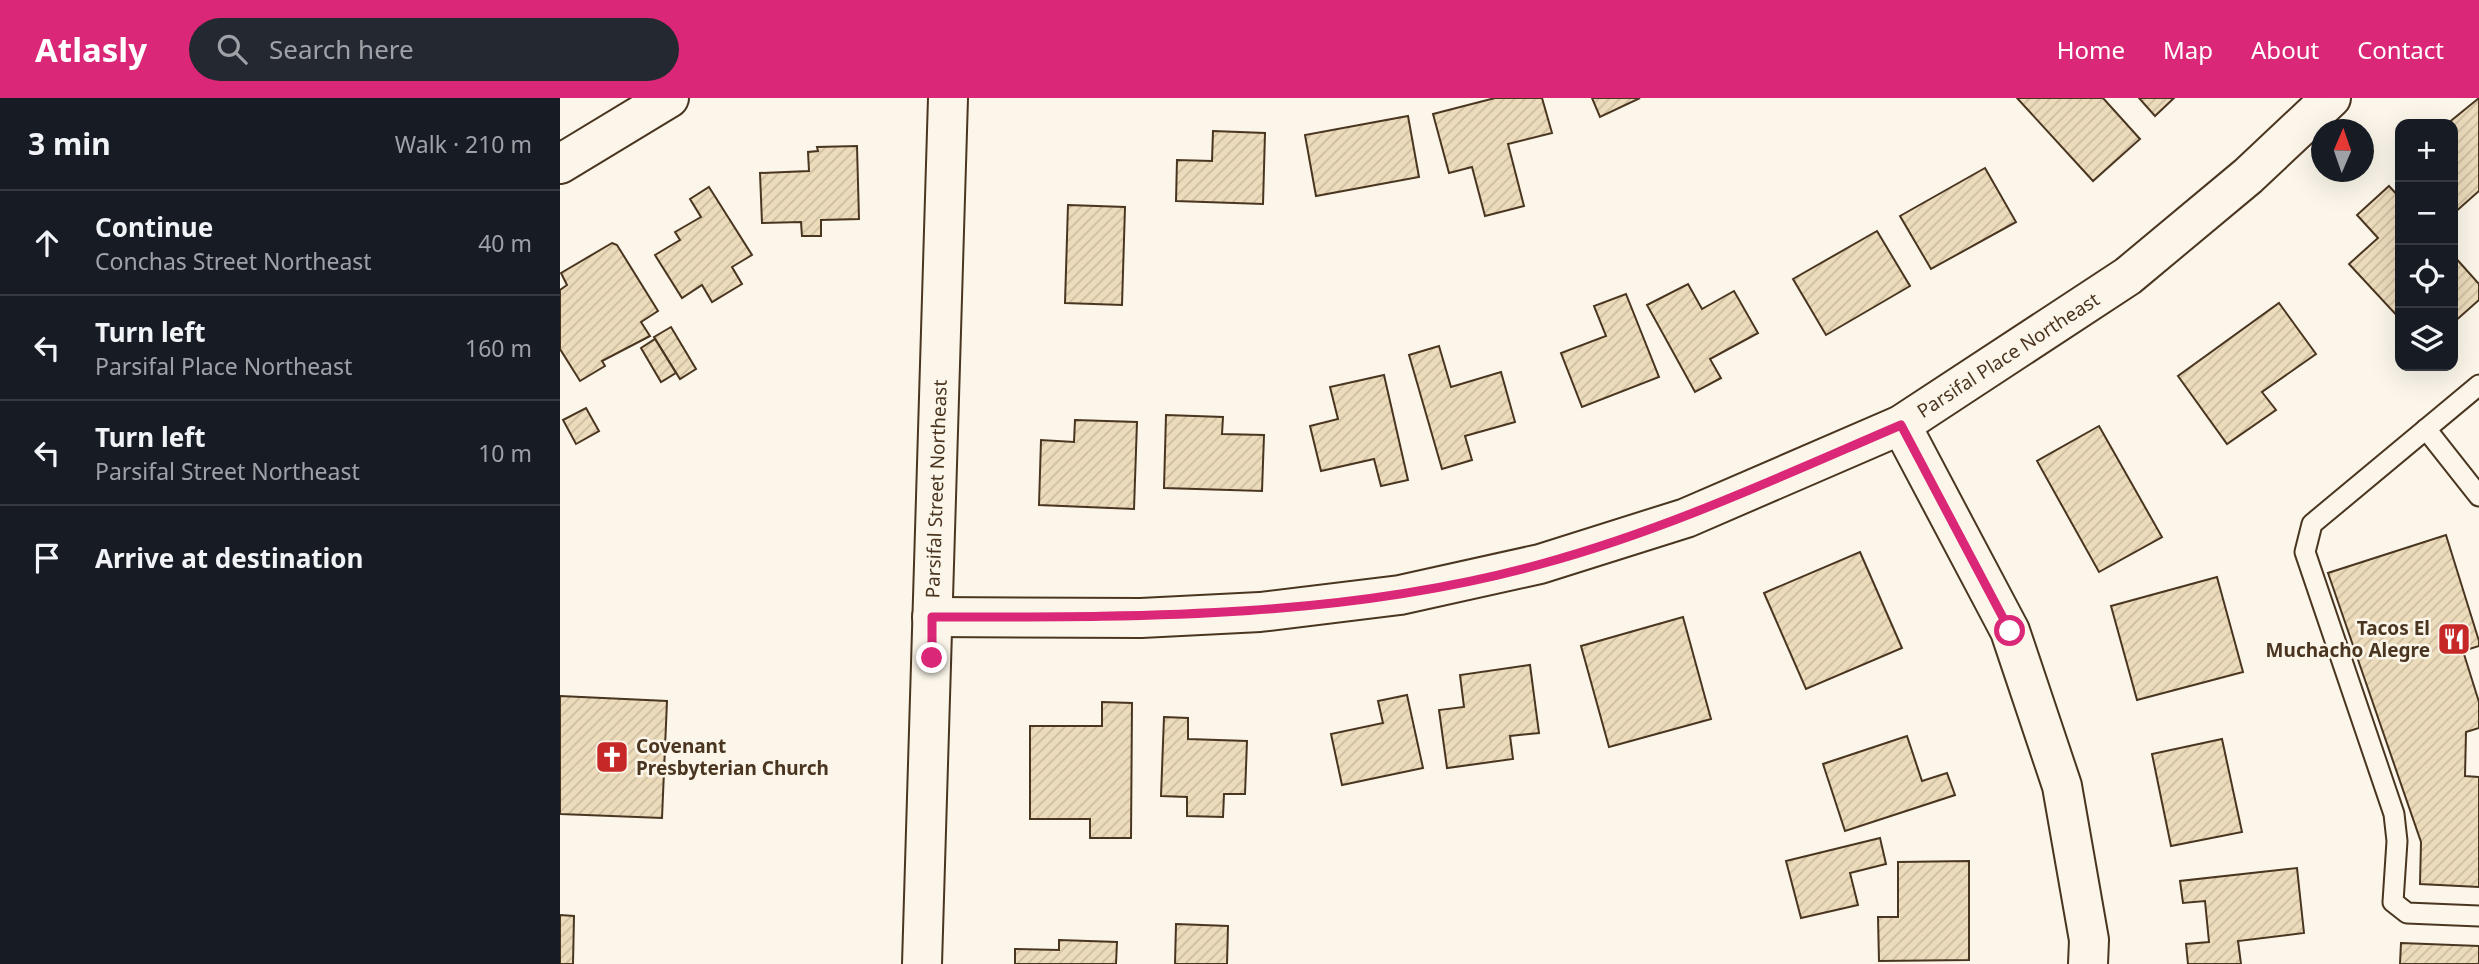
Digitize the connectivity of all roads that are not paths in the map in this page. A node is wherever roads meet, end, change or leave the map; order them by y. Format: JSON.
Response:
{"nodes":[{"id":1,"x":669,"y":98,"type":"edge"},
{"id":2,"x":948,"y":98,"type":"edge"},
{"id":3,"x":2331,"y":98,"type":"edge"},
{"id":4,"x":560,"y":164,"type":"edge"},
{"id":5,"x":2479,"y":385,"type":"edge"},
{"id":6,"x":1901,"y":425,"type":"junction"},
{"id":7,"x":2426,"y":429,"type":"junction"},
{"id":8,"x":2479,"y":496,"type":"edge"},
{"id":9,"x":932,"y":617,"type":"junction"},
{"id":10,"x":2479,"y":916,"type":"edge"},
{"id":11,"x":922,"y":964,"type":"edge"},
{"id":12,"x":2088,"y":964,"type":"edge"}],
"edges":[{"from":1,"to":4,"type":"street"},
{"from":2,"to":9,"type":"street","name":"Parsifal Street Northeast"},
{"from":3,"to":6,"type":"street","name":"Parsifal Place Northeast"},
{"from":5,"to":7,"type":"lane"},
{"from":6,"to":9,"type":"street","name":"Parsifal Place Northeast"},
{"from":6,"to":12,"type":"street"},
{"from":7,"to":8,"type":"lane"},
{"from":7,"to":10,"type":"lane"},
{"from":9,"to":11,"type":"street","name":"Parsifal Street Northeast"}]}
